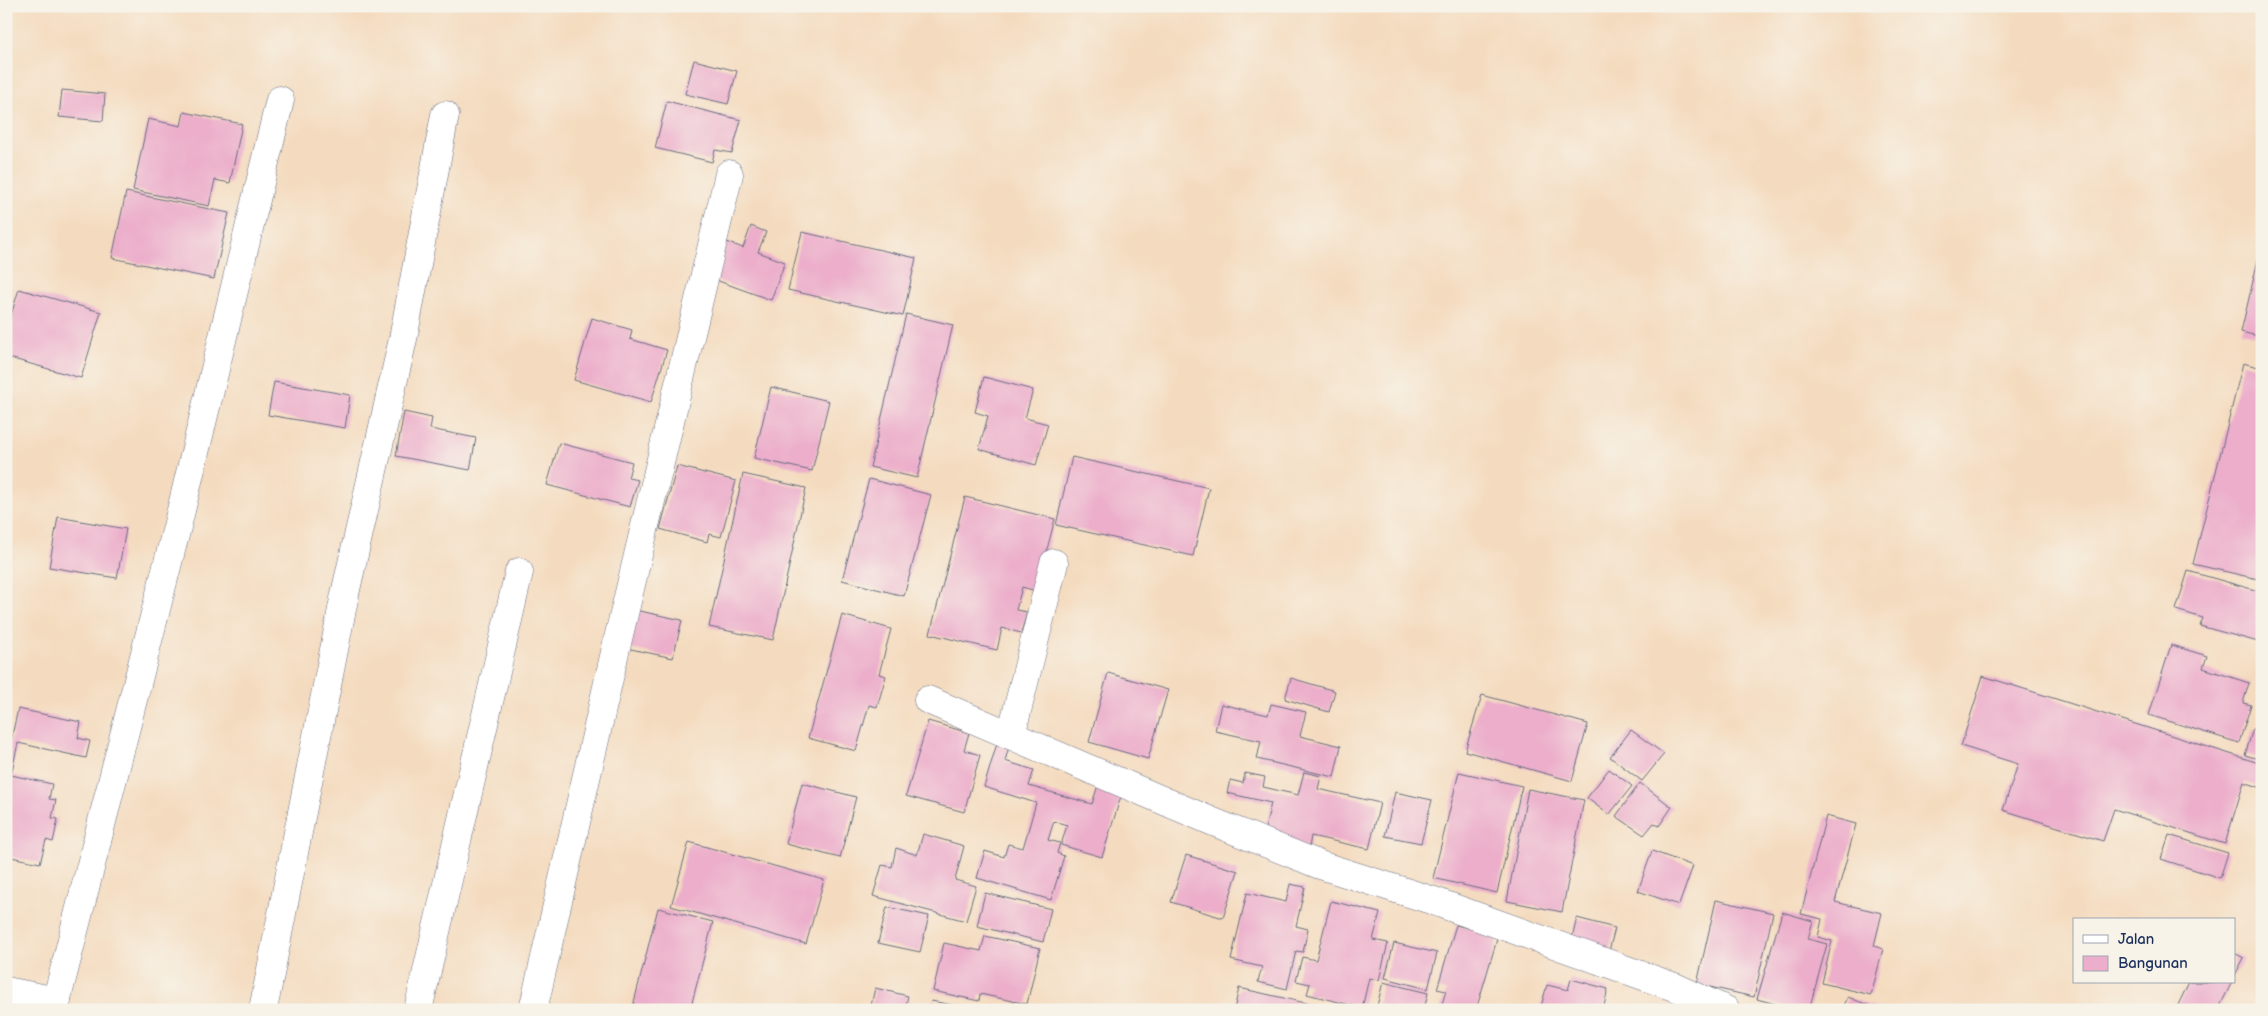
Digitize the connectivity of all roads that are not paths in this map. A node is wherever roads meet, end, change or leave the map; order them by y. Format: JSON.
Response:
{"nodes":[{"id":1,"x":280,"y":100,"type":"dead end"},
{"id":2,"x":445,"y":115,"type":"dead end"},
{"id":3,"x":729,"y":174,"type":"dead end"},
{"id":4,"x":1054,"y":563,"type":"dead end"},
{"id":5,"x":519,"y":572,"type":"dead end"},
{"id":6,"x":928,"y":700,"type":"dead end"},
{"id":7,"x":1011,"y":735,"type":"junction"},
{"id":8,"x":6,"y":991,"type":"edge"},
{"id":9,"x":56,"y":1005,"type":"edge"},
{"id":10,"x":263,"y":1010,"type":"edge"},
{"id":11,"x":418,"y":1010,"type":"edge"},
{"id":12,"x":533,"y":1010,"type":"edge"},
{"id":13,"x":1726,"y":1010,"type":"edge"}],
"edges":[{"from":1,"to":9,"type":"street"},
{"from":2,"to":10,"type":"street"},
{"from":3,"to":12,"type":"street"},
{"from":4,"to":7,"type":"street"},
{"from":5,"to":11,"type":"street"},
{"from":6,"to":7,"type":"street"},
{"from":7,"to":13,"type":"street"},
{"from":8,"to":9,"type":"street"}]}
